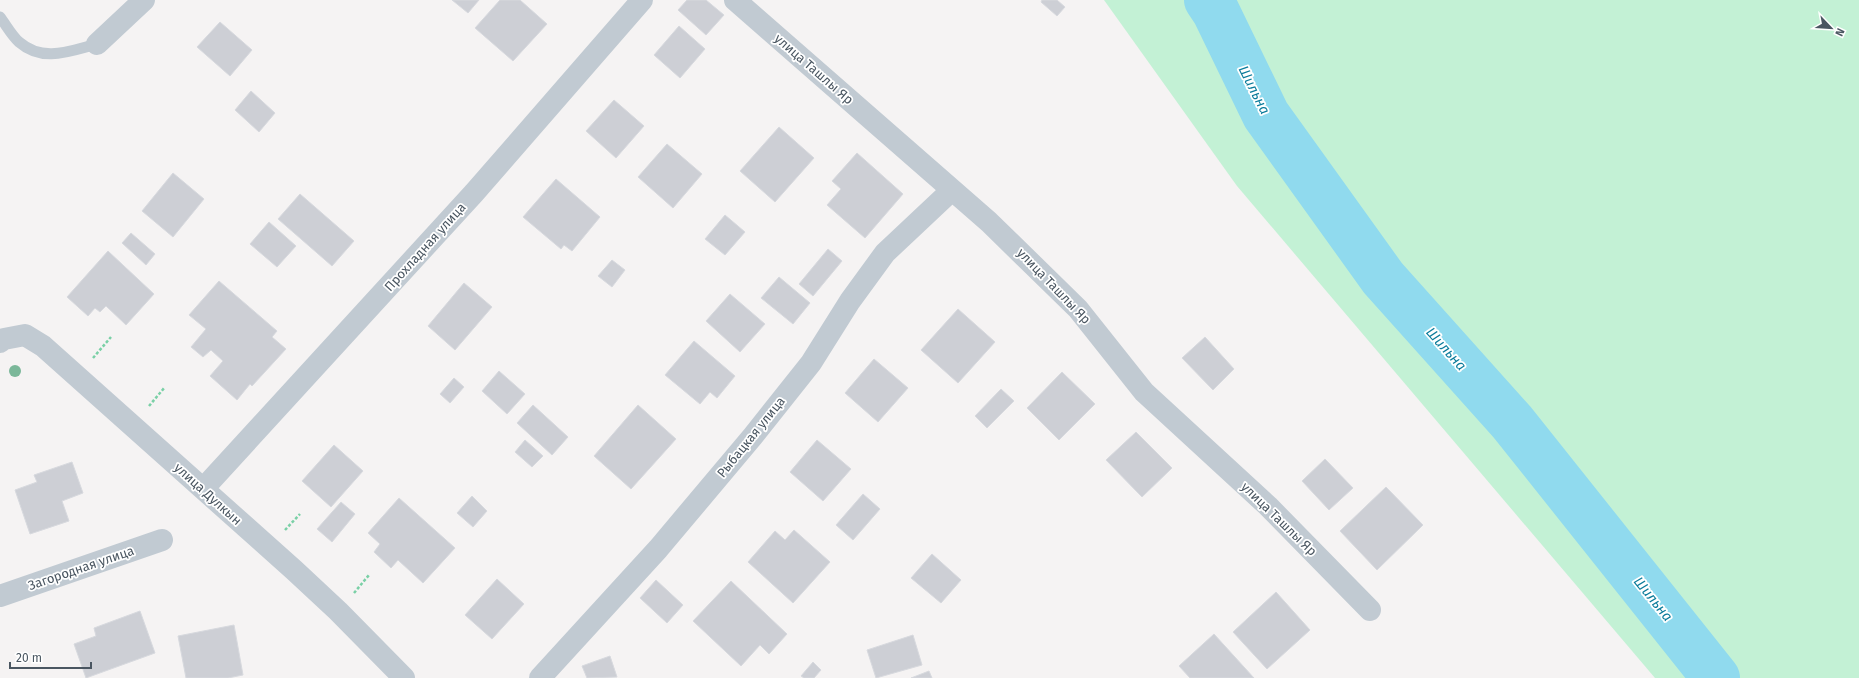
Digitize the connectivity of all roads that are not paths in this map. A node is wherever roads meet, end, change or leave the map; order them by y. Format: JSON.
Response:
{"nodes":[{"id":1,"x":144,"y":0,"type":"edge"},
{"id":2,"x":642,"y":0,"type":"edge"},
{"id":3,"x":735,"y":0,"type":"edge"},
{"id":4,"x":0,"y":17,"type":"edge"},
{"id":5,"x":97,"y":44,"type":"joint"},
{"id":6,"x":952,"y":190,"type":"junction"},
{"id":7,"x":0,"y":342,"type":"edge"},
{"id":8,"x":203,"y":490,"type":"junction"},
{"id":9,"x":162,"y":540,"type":"dead end"},
{"id":10,"x":0,"y":596,"type":"edge"},
{"id":11,"x":1370,"y":610,"type":"dead end"},
{"id":12,"x":404,"y":678,"type":"edge"},
{"id":13,"x":540,"y":678,"type":"edge"}],
"edges":[{"from":1,"to":5,"type":"street"},
{"from":2,"to":8,"type":"street","name":"Прохладная улица"},
{"from":3,"to":6,"type":"street","name":"улица Ташлы Яр"},
{"from":4,"to":5,"type":"lane"},
{"from":6,"to":11,"type":"street","name":"улица Ташлы Яр"},
{"from":6,"to":13,"type":"street","name":"Рыбацкая улица"},
{"from":7,"to":8,"type":"street","name":"улица Дулкын"},
{"from":8,"to":12,"type":"street","name":"улица Дулкын"},
{"from":9,"to":10,"type":"street","name":"Загородная улица"}]}
